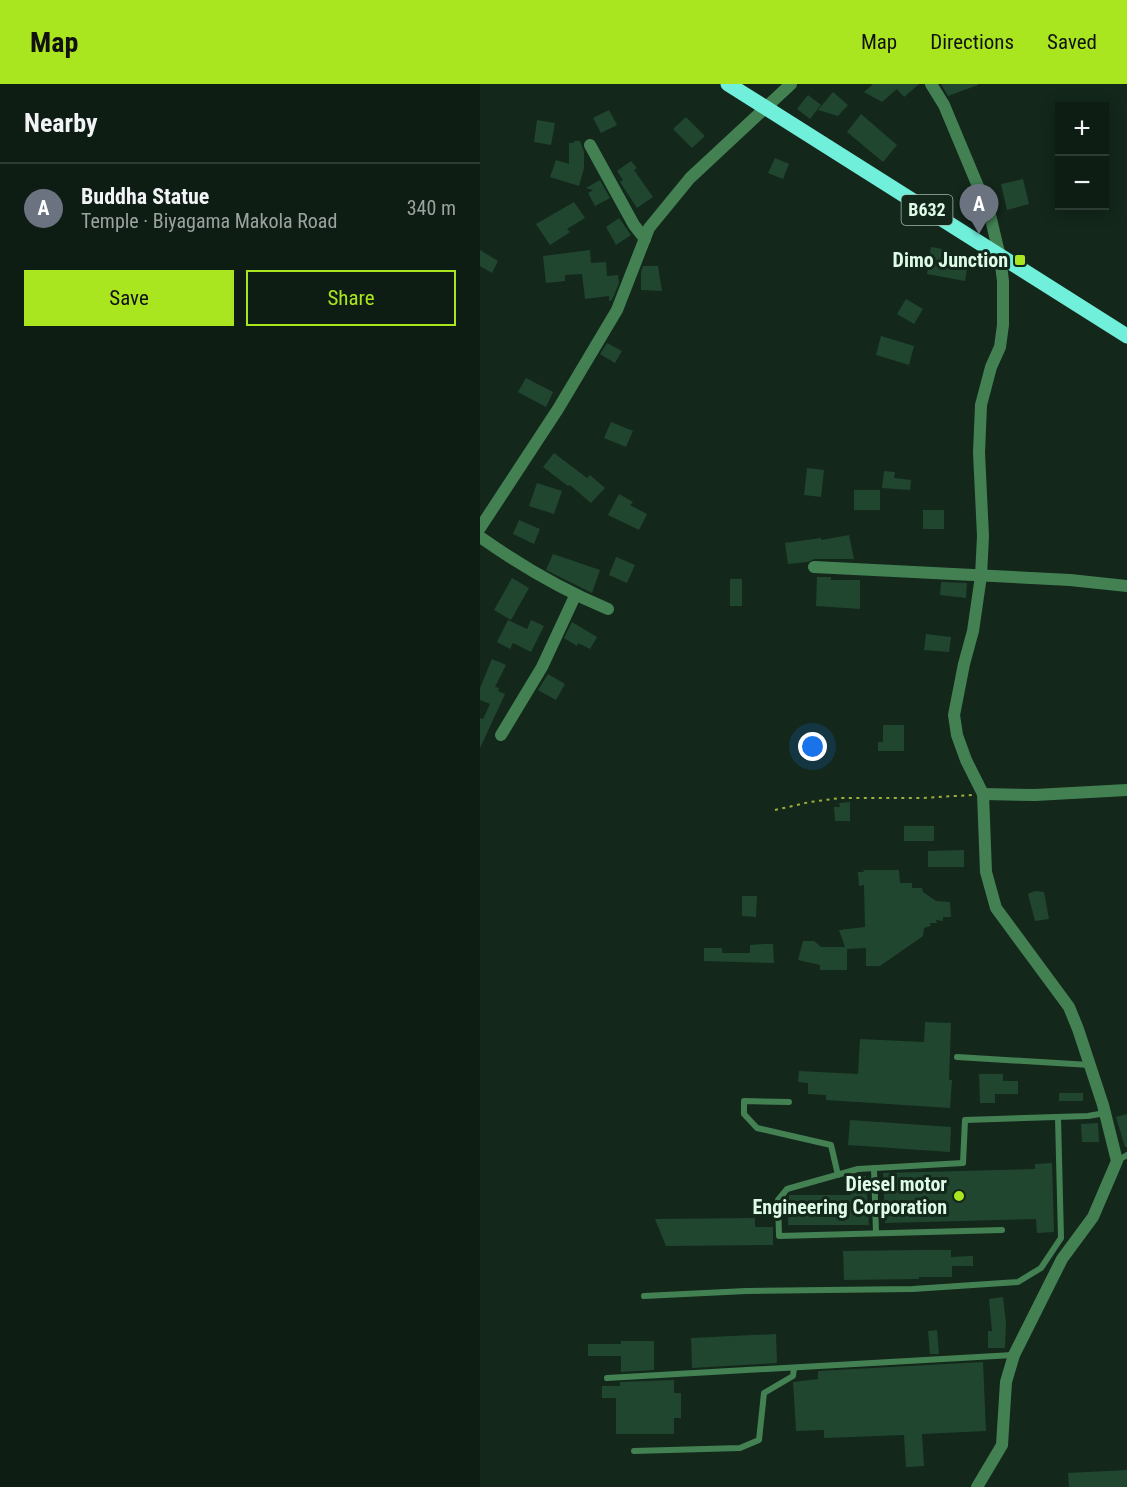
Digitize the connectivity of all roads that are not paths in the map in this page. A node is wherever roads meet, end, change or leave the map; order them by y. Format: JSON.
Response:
{"nodes":[{"id":1,"x":728,"y":84,"type":"edge"},
{"id":2,"x":791,"y":84,"type":"edge"},
{"id":3,"x":932,"y":84,"type":"edge"},
{"id":4,"x":767,"y":108,"type":"junction"},
{"id":5,"x":590,"y":146,"type":"dead end"},
{"id":6,"x":645,"y":239,"type":"junction"},
{"id":7,"x":1000,"y":257,"type":"junction"},
{"id":8,"x":1127,"y":336,"type":"edge"},
{"id":9,"x":480,"y":528,"type":"edge"},
{"id":10,"x":480,"y":537,"type":"edge"},
{"id":11,"x":814,"y":567,"type":"dead end"},
{"id":12,"x":981,"y":576,"type":"junction"},
{"id":13,"x":1127,"y":586,"type":"edge"},
{"id":14,"x":575,"y":596,"type":"junction"},
{"id":15,"x":608,"y":609,"type":"dead end"},
{"id":16,"x":501,"y":735,"type":"dead end"},
{"id":17,"x":1127,"y":790,"type":"edge"},
{"id":18,"x":983,"y":794,"type":"junction"},
{"id":19,"x":957,"y":1057,"type":"dead end"},
{"id":20,"x":1090,"y":1065,"type":"junction"},
{"id":21,"x":789,"y":1102,"type":"dead end"},
{"id":22,"x":1105,"y":1113,"type":"junction"},
{"id":23,"x":1058,"y":1118,"type":"junction"},
{"id":24,"x":1124,"y":1158,"type":"edge"},
{"id":25,"x":874,"y":1168,"type":"junction"},
{"id":26,"x":838,"y":1174,"type":"junction"},
{"id":27,"x":1002,"y":1230,"type":"dead end"},
{"id":28,"x":876,"y":1233,"type":"junction"},
{"id":29,"x":644,"y":1296,"type":"dead end"},
{"id":30,"x":1014,"y":1355,"type":"junction"},
{"id":31,"x":794,"y":1368,"type":"junction"},
{"id":32,"x":607,"y":1378,"type":"dead end"},
{"id":33,"x":634,"y":1451,"type":"dead end"},
{"id":34,"x":977,"y":1487,"type":"edge"}],
"edges":[{"from":1,"to":4,"type":"main road","number":"B632"},
{"from":2,"to":4,"type":"street"},
{"from":3,"to":7,"type":"street"},
{"from":4,"to":6,"type":"street"},
{"from":4,"to":7,"type":"main road","number":"B632"},
{"from":5,"to":6,"type":"street"},
{"from":6,"to":9,"type":"street"},
{"from":7,"to":8,"type":"main road","number":"B632"},
{"from":7,"to":12,"type":"street"},
{"from":10,"to":14,"type":"street"},
{"from":11,"to":12,"type":"street"},
{"from":12,"to":13,"type":"street"},
{"from":12,"to":18,"type":"street"},
{"from":14,"to":15,"type":"street"},
{"from":14,"to":16,"type":"street"},
{"from":17,"to":18,"type":"street"},
{"from":18,"to":20,"type":"street"},
{"from":19,"to":20,"type":"lane"},
{"from":20,"to":22,"type":"street"},
{"from":21,"to":26,"type":"lane"},
{"from":22,"to":23,"type":"lane"},
{"from":22,"to":24,"type":"street"},
{"from":23,"to":25,"type":"lane"},
{"from":23,"to":29,"type":"lane"},
{"from":24,"to":30,"type":"street"},
{"from":25,"to":26,"type":"lane"},
{"from":25,"to":28,"type":"lane"},
{"from":26,"to":28,"type":"lane"},
{"from":27,"to":28,"type":"lane"},
{"from":30,"to":31,"type":"lane"},
{"from":30,"to":34,"type":"street"},
{"from":31,"to":32,"type":"lane"},
{"from":31,"to":33,"type":"lane"}]}
